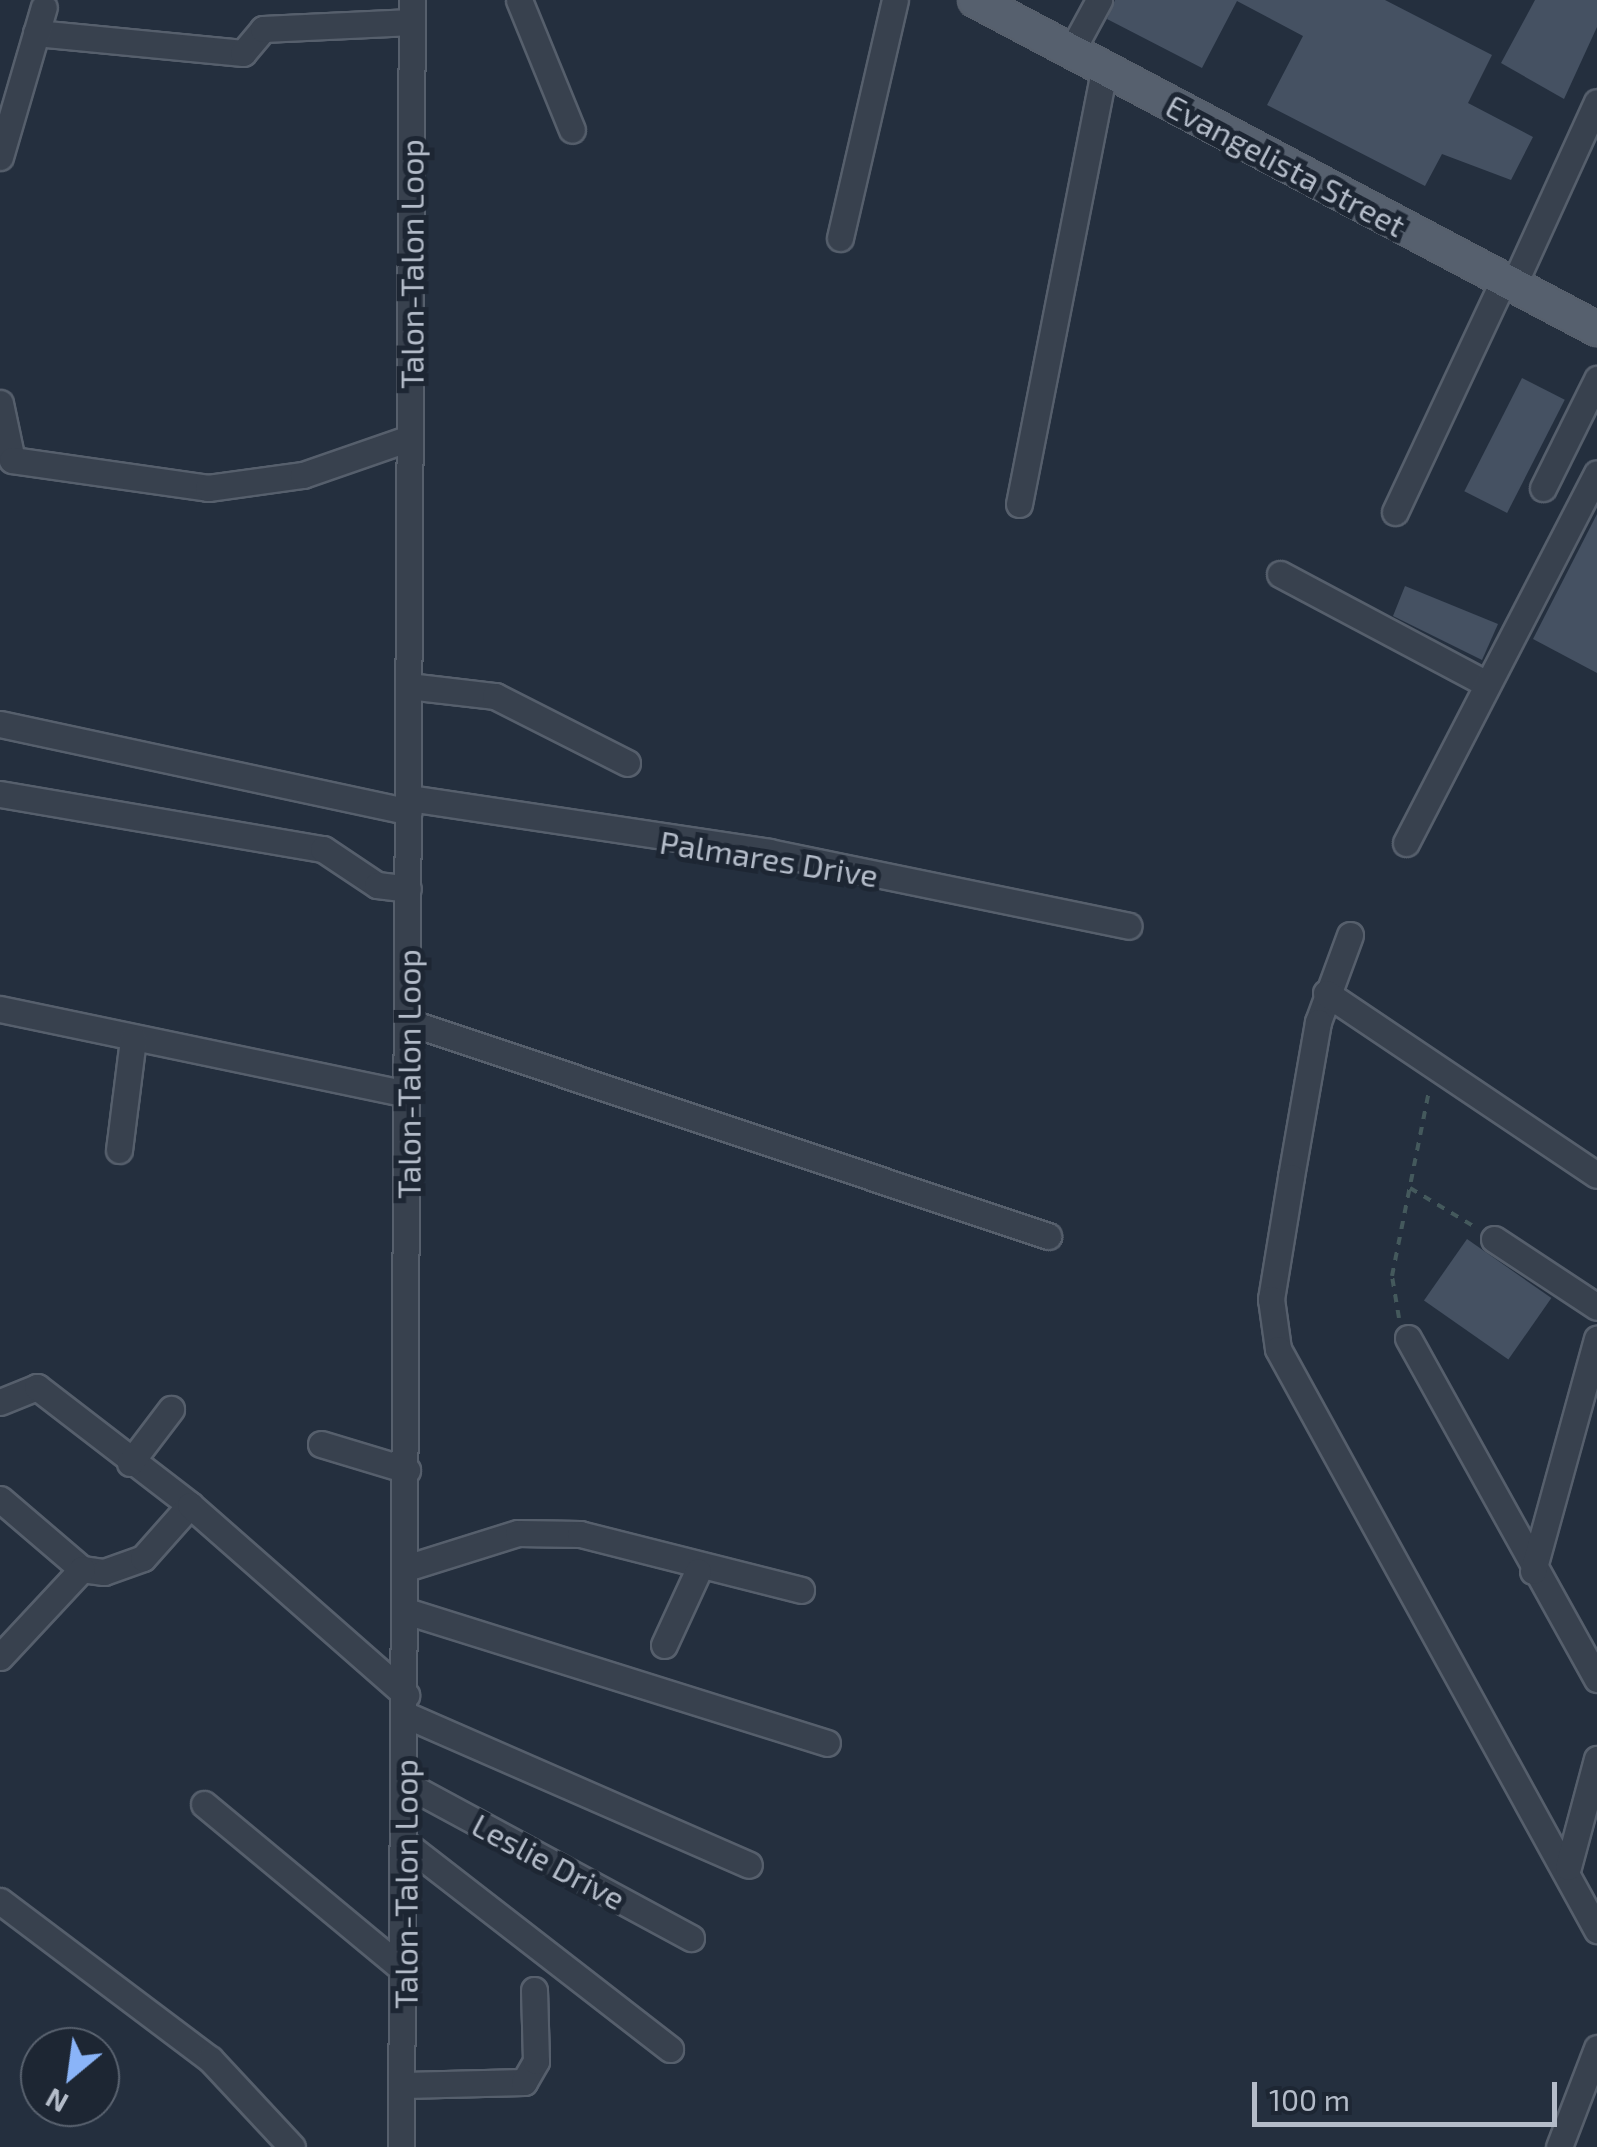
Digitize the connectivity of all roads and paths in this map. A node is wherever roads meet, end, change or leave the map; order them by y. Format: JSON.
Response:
{"nodes":[{"id":1,"x":519,"y":0,"type":"edge"},
{"id":2,"x":894,"y":0,"type":"edge"},
{"id":3,"x":975,"y":0,"type":"edge"},
{"id":4,"x":1099,"y":0,"type":"edge"},
{"id":5,"x":44,"y":7,"type":"dead end"},
{"id":6,"x":412,"y":11,"type":"edge"},
{"id":7,"x":36,"y":33,"type":"junction"},
{"id":8,"x":1072,"y":50,"type":"junction"},
{"id":9,"x":1105,"y":67,"type":"junction"},
{"id":10,"x":1597,"y":102,"type":"edge"},
{"id":11,"x":572,"y":130,"type":"dead end"},
{"id":12,"x":0,"y":156,"type":"edge"},
{"id":13,"x":840,"y":238,"type":"dead end"},
{"id":14,"x":1508,"y":283,"type":"junction"},
{"id":15,"x":1597,"y":329,"type":"edge"},
{"id":16,"x":1597,"y":379,"type":"edge"},
{"id":17,"x":0,"y":403,"type":"edge"},
{"id":18,"x":410,"y":438,"type":"junction"},
{"id":19,"x":6,"y":460,"type":"edge"},
{"id":20,"x":1597,"y":472,"type":"edge"},
{"id":21,"x":1543,"y":488,"type":"dead end"},
{"id":22,"x":1019,"y":504,"type":"dead end"},
{"id":23,"x":1395,"y":512,"type":"dead end"},
{"id":24,"x":1280,"y":574,"type":"dead end"},
{"id":25,"x":1487,"y":684,"type":"junction"},
{"id":26,"x":408,"y":686,"type":"junction"},
{"id":27,"x":0,"y":724,"type":"edge"},
{"id":28,"x":627,"y":763,"type":"dead end"},
{"id":29,"x":0,"y":794,"type":"edge"},
{"id":30,"x":409,"y":805,"type":"junction"},
{"id":31,"x":1406,"y":843,"type":"dead end"},
{"id":32,"x":408,"y":890,"type":"junction"},
{"id":33,"x":1128,"y":926,"type":"dead end"},
{"id":34,"x":1350,"y":935,"type":"dead end"},
{"id":35,"x":1326,"y":993,"type":"junction"},
{"id":36,"x":0,"y":1009,"type":"edge"},
{"id":37,"x":408,"y":1022,"type":"junction"},
{"id":38,"x":133,"y":1040,"type":"junction"},
{"id":39,"x":1434,"y":1067,"type":"junction"},
{"id":40,"x":408,"y":1094,"type":"junction"},
{"id":41,"x":119,"y":1150,"type":"dead end"},
{"id":42,"x":1597,"y":1175,"type":"edge"},
{"id":43,"x":1410,"y":1188,"type":"junction"},
{"id":44,"x":1048,"y":1236,"type":"dead end"},
{"id":45,"x":1494,"y":1239,"type":"joint"},
{"id":46,"x":1597,"y":1307,"type":"edge"},
{"id":47,"x":1408,"y":1338,"type":"joint"},
{"id":48,"x":1597,"y":1338,"type":"edge"},
{"id":49,"x":0,"y":1402,"type":"edge"},
{"id":50,"x":170,"y":1410,"type":"dead end"},
{"id":51,"x":321,"y":1444,"type":"dead end"},
{"id":52,"x":130,"y":1463,"type":"junction"},
{"id":53,"x":407,"y":1470,"type":"junction"},
{"id":54,"x":0,"y":1498,"type":"edge"},
{"id":55,"x":190,"y":1505,"type":"junction"},
{"id":56,"x":82,"y":1568,"type":"junction"},
{"id":57,"x":406,"y":1568,"type":"junction"},
{"id":58,"x":698,"y":1571,"type":"junction"},
{"id":59,"x":1533,"y":1571,"type":"junction"},
{"id":60,"x":802,"y":1590,"type":"dead end"},
{"id":61,"x":406,"y":1611,"type":"junction"},
{"id":62,"x":664,"y":1645,"type":"dead end"},
{"id":63,"x":0,"y":1657,"type":"edge"},
{"id":64,"x":1597,"y":1679,"type":"edge"},
{"id":65,"x":406,"y":1705,"type":"junction"},
{"id":66,"x":826,"y":1743,"type":"dead end"},
{"id":67,"x":1597,"y":1759,"type":"edge"},
{"id":68,"x":406,"y":1784,"type":"junction"},
{"id":69,"x":204,"y":1804,"type":"dead end"},
{"id":70,"x":407,"y":1845,"type":"junction"},
{"id":71,"x":749,"y":1865,"type":"dead end"},
{"id":72,"x":1568,"y":1867,"type":"junction"},
{"id":73,"x":0,"y":1901,"type":"edge"},
{"id":74,"x":1597,"y":1930,"type":"edge"},
{"id":75,"x":691,"y":1938,"type":"dead end"},
{"id":76,"x":404,"y":1970,"type":"junction"},
{"id":77,"x":534,"y":1990,"type":"dead end"},
{"id":78,"x":1597,"y":2048,"type":"edge"},
{"id":79,"x":670,"y":2049,"type":"dead end"},
{"id":80,"x":404,"y":2085,"type":"junction"},
{"id":81,"x":292,"y":2147,"type":"edge"},
{"id":82,"x":401,"y":2147,"type":"edge"},
{"id":83,"x":1559,"y":2147,"type":"edge"}],
"edges":[{"from":1,"to":11,"type":"street"},
{"from":2,"to":13,"type":"street"},
{"from":3,"to":8,"type":"main road","name":"Evangelista Street"},
{"from":4,"to":8,"type":"street"},
{"from":5,"to":7,"type":"street"},
{"from":6,"to":7,"type":"street"},
{"from":6,"to":18,"type":"street","name":"Talon-Talon Loop"},
{"from":7,"to":12,"type":"street"},
{"from":8,"to":9,"type":"main road","name":"Evangelista Street"},
{"from":9,"to":14,"type":"main road","name":"Evangelista Street"},
{"from":9,"to":22,"type":"street"},
{"from":10,"to":14,"type":"street"},
{"from":14,"to":15,"type":"main road","name":"Evangelista Street"},
{"from":14,"to":23,"type":"street"},
{"from":16,"to":21,"type":"street"},
{"from":17,"to":19,"type":"street"},
{"from":18,"to":19,"type":"street"},
{"from":18,"to":26,"type":"street","name":"Talon-Talon Loop"},
{"from":20,"to":25,"type":"street"},
{"from":24,"to":25,"type":"street"},
{"from":25,"to":31,"type":"street"},
{"from":26,"to":28,"type":"street"},
{"from":26,"to":30,"type":"street","name":"Talon-Talon Loop"},
{"from":27,"to":30,"type":"street","name":"Palmares Drive"},
{"from":29,"to":32,"type":"street"},
{"from":30,"to":32,"type":"street","name":"Talon-Talon Loop"},
{"from":30,"to":33,"type":"street","name":"Palmares Drive"},
{"from":32,"to":37,"type":"street","name":"Talon-Talon Loop"},
{"from":34,"to":35,"type":"street"},
{"from":35,"to":39,"type":"street"},
{"from":35,"to":72,"type":"street"},
{"from":36,"to":38,"type":"street"},
{"from":37,"to":40,"type":"street","name":"Talon-Talon Loop"},
{"from":37,"to":44,"type":"street"},
{"from":38,"to":40,"type":"street"},
{"from":38,"to":41,"type":"street"},
{"from":39,"to":42,"type":"street"},
{"from":39,"to":43,"type":"path"},
{"from":40,"to":53,"type":"street","name":"Talon-Talon Loop"},
{"from":43,"to":45,"type":"path"},
{"from":43,"to":47,"type":"path"},
{"from":45,"to":46,"type":"street"},
{"from":47,"to":59,"type":"street"},
{"from":48,"to":59,"type":"street"},
{"from":49,"to":52,"type":"street"},
{"from":50,"to":52,"type":"street"},
{"from":51,"to":53,"type":"street"},
{"from":52,"to":55,"type":"street"},
{"from":53,"to":57,"type":"street","name":"Talon-Talon Loop"},
{"from":54,"to":56,"type":"street"},
{"from":55,"to":56,"type":"street"},
{"from":55,"to":65,"type":"street"},
{"from":56,"to":63,"type":"street"},
{"from":57,"to":58,"type":"street"},
{"from":57,"to":61,"type":"street","name":"Talon-Talon Loop"},
{"from":58,"to":60,"type":"street"},
{"from":58,"to":62,"type":"street"},
{"from":59,"to":64,"type":"street"},
{"from":61,"to":65,"type":"street","name":"Talon-Talon Loop"},
{"from":61,"to":66,"type":"street"},
{"from":65,"to":68,"type":"street","name":"Talon-Talon Loop"},
{"from":65,"to":71,"type":"street"},
{"from":67,"to":72,"type":"street"},
{"from":68,"to":70,"type":"street","name":"Talon-Talon Loop"},
{"from":68,"to":75,"type":"street","name":"Leslie Drive"},
{"from":69,"to":76,"type":"street"},
{"from":70,"to":76,"type":"street","name":"Talon-Talon Loop"},
{"from":70,"to":79,"type":"street"},
{"from":72,"to":74,"type":"street"},
{"from":73,"to":81,"type":"street"},
{"from":76,"to":80,"type":"street","name":"Talon-Talon Loop"},
{"from":77,"to":80,"type":"street"},
{"from":78,"to":83,"type":"street"},
{"from":80,"to":82,"type":"street","name":"Talon-Talon Loop"}]}
